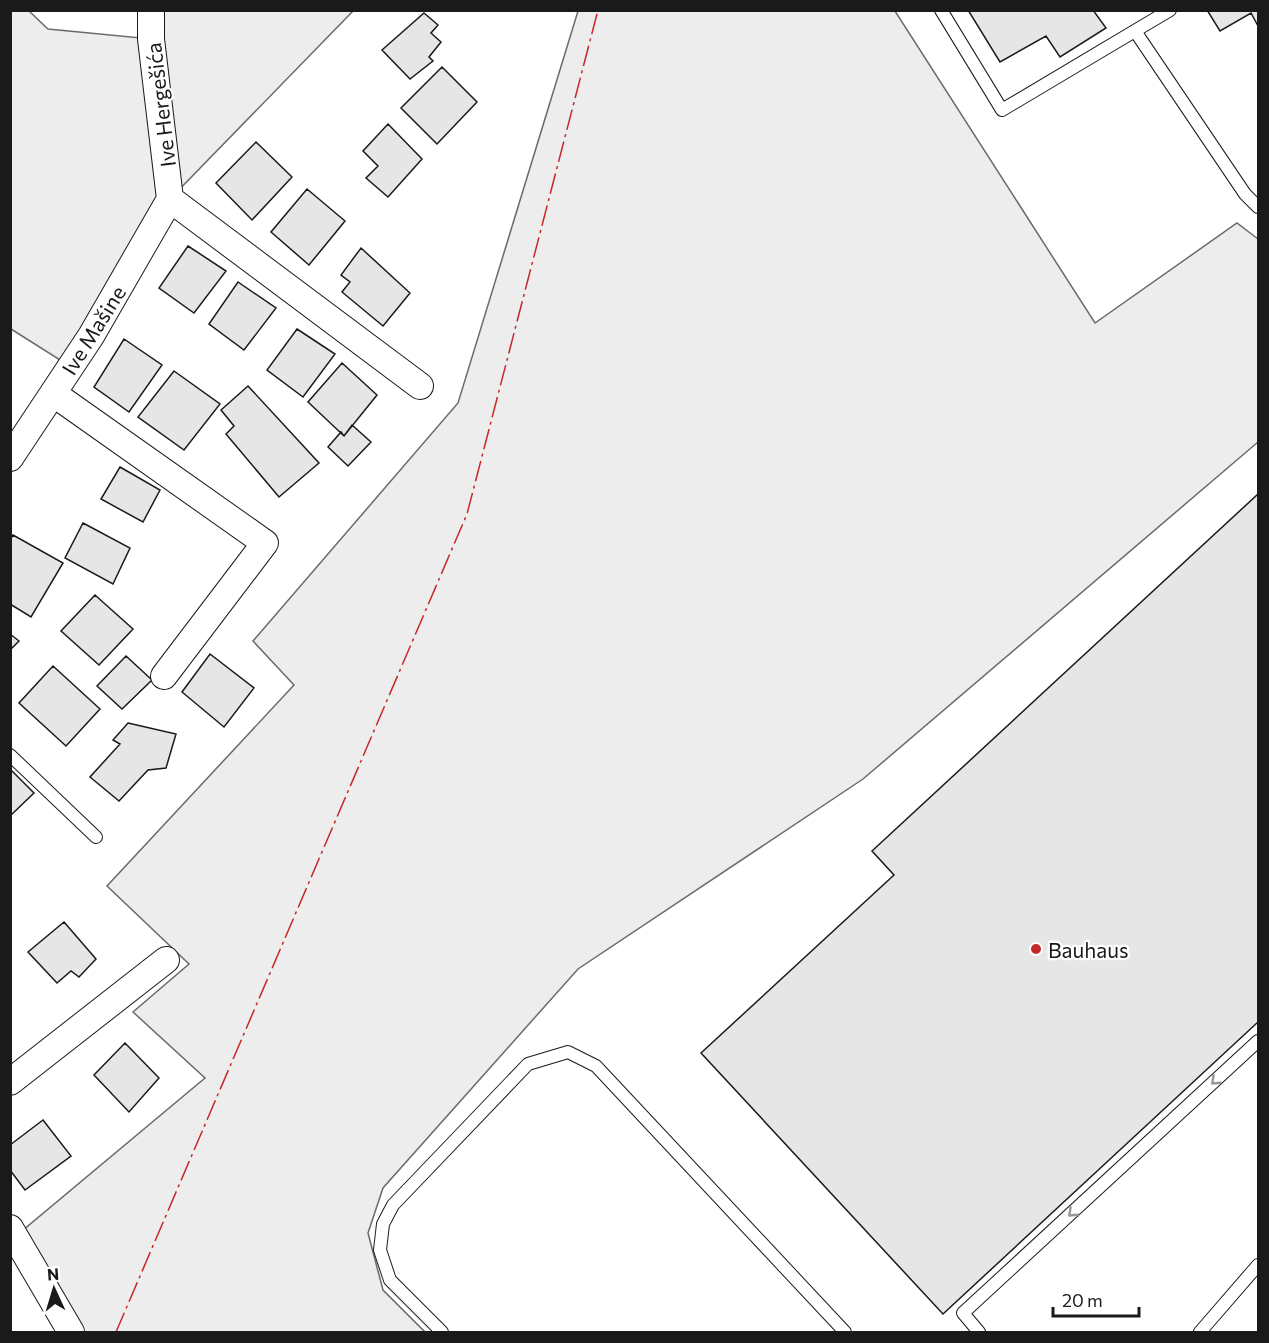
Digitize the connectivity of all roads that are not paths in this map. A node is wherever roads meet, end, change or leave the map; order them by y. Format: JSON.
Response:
{"nodes":[{"id":1,"x":151,"y":10,"type":"edge"},
{"id":2,"x":941,"y":10,"type":"edge"},
{"id":3,"x":1170,"y":10,"type":"edge"},
{"id":4,"x":1135,"y":32,"type":"junction"},
{"id":5,"x":170,"y":199,"type":"junction"},
{"id":6,"x":1258,"y":207,"type":"edge"},
{"id":7,"x":420,"y":386,"type":"dead end"},
{"id":8,"x":54,"y":394,"type":"junction"},
{"id":9,"x":10,"y":458,"type":"edge"},
{"id":10,"x":164,"y":676,"type":"dead end"},
{"id":11,"x":10,"y":755,"type":"edge"},
{"id":12,"x":96,"y":837,"type":"dead end"},
{"id":13,"x":166,"y":960,"type":"dead end"},
{"id":14,"x":1258,"y":1041,"type":"edge"},
{"id":15,"x":10,"y":1082,"type":"edge"},
{"id":16,"x":10,"y":1228,"type":"edge"},
{"id":17,"x":1258,"y":1265,"type":"edge"},
{"id":18,"x":70,"y":1332,"type":"edge"},
{"id":19,"x":442,"y":1332,"type":"edge"},
{"id":20,"x":845,"y":1332,"type":"edge"},
{"id":21,"x":980,"y":1332,"type":"edge"},
{"id":22,"x":1200,"y":1332,"type":"edge"}],
"edges":[{"from":1,"to":5,"type":"street","name":"Ive Hergešića"},
{"from":2,"to":4,"type":"lane"},
{"from":3,"to":4,"type":"lane"},
{"from":4,"to":6,"type":"lane"},
{"from":5,"to":7,"type":"street"},
{"from":5,"to":8,"type":"street","name":"Ive Mašine"},
{"from":8,"to":9,"type":"street","name":"Ive Mašine"},
{"from":8,"to":10,"type":"street"},
{"from":11,"to":12,"type":"lane"},
{"from":13,"to":15,"type":"street"},
{"from":14,"to":21,"type":"lane","one_way":true},
{"from":16,"to":18,"type":"street"},
{"from":17,"to":22,"type":"lane"},
{"from":19,"to":20,"type":"lane"}]}
